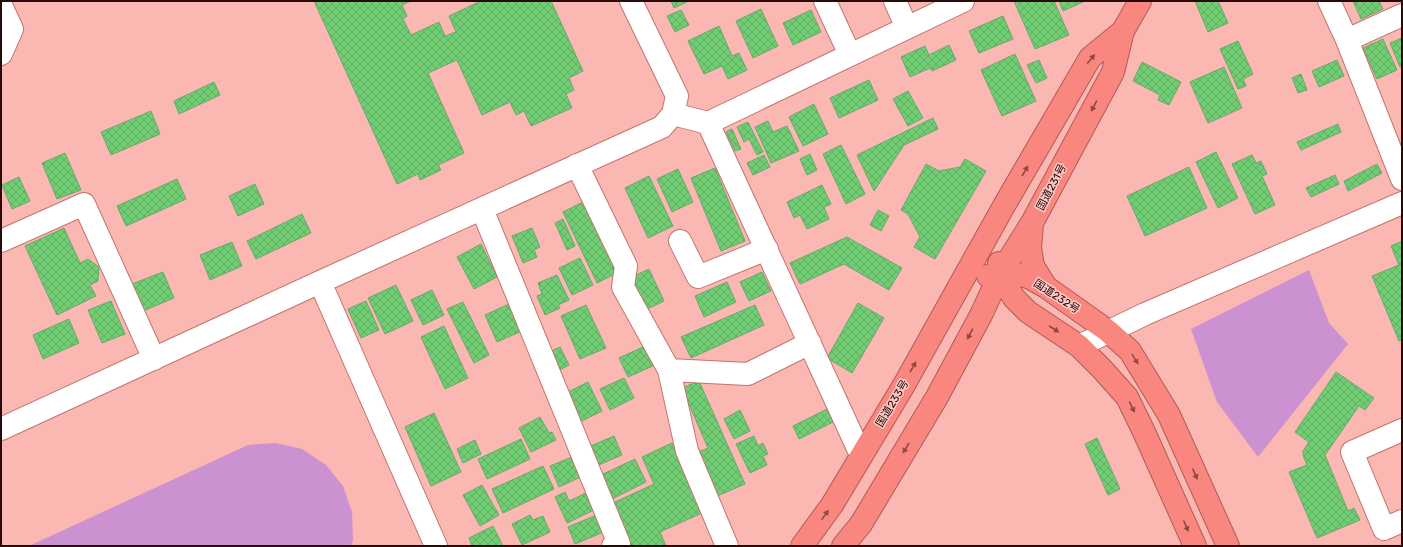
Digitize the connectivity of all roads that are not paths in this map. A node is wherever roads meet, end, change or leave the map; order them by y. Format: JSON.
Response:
{"nodes":[{"id":1,"x":631,"y":1,"type":"edge"},
{"id":2,"x":825,"y":1,"type":"edge"},
{"id":3,"x":895,"y":1,"type":"edge"},
{"id":4,"x":963,"y":1,"type":"edge"},
{"id":5,"x":1140,"y":1,"type":"edge"},
{"id":6,"x":1329,"y":1,"type":"edge"},
{"id":7,"x":1,"y":5,"type":"edge"},
{"id":8,"x":1402,"y":15,"type":"edge"},
{"id":9,"x":907,"y":28,"type":"junction"},
{"id":10,"x":1123,"y":31,"type":"junction"},
{"id":11,"x":1347,"y":40,"type":"junction"},
{"id":12,"x":1,"y":54,"type":"edge"},
{"id":13,"x":850,"y":55,"type":"junction"},
{"id":14,"x":673,"y":114,"type":"junction"},
{"id":15,"x":708,"y":123,"type":"junction"},
{"id":16,"x":577,"y":166,"type":"junction"},
{"id":17,"x":1402,"y":179,"type":"edge"},
{"id":18,"x":1402,"y":203,"type":"edge"},
{"id":19,"x":1005,"y":204,"type":"junction"},
{"id":20,"x":482,"y":209,"type":"junction"},
{"id":21,"x":1033,"y":221,"type":"junction"},
{"id":22,"x":1,"y":241,"type":"edge"},
{"id":23,"x":680,"y":241,"type":"dead end"},
{"id":24,"x":766,"y":249,"type":"junction"},
{"id":25,"x":976,"y":256,"type":"joint"},
{"id":26,"x":1000,"y":274,"type":"junction"},
{"id":27,"x":320,"y":282,"type":"junction"},
{"id":28,"x":1046,"y":287,"type":"junction"},
{"id":29,"x":957,"y":291,"type":"junction"},
{"id":30,"x":1028,"y":312,"type":"junction"},
{"id":31,"x":981,"y":315,"type":"junction"},
{"id":32,"x":1108,"y":332,"type":"junction"},
{"id":33,"x":810,"y":343,"type":"junction"},
{"id":34,"x":1079,"y":346,"type":"junction"},
{"id":35,"x":154,"y":359,"type":"junction"},
{"id":36,"x":669,"y":370,"type":"junction"},
{"id":37,"x":1,"y":429,"type":"edge"},
{"id":38,"x":1402,"y":430,"type":"edge"},
{"id":39,"x":861,"y":455,"type":"junction"},
{"id":40,"x":1402,"y":521,"type":"edge"},
{"id":41,"x":436,"y":546,"type":"edge"},
{"id":42,"x":613,"y":546,"type":"edge"},
{"id":43,"x":727,"y":546,"type":"edge"},
{"id":44,"x":802,"y":546,"type":"edge"},
{"id":45,"x":843,"y":546,"type":"edge"},
{"id":46,"x":1195,"y":546,"type":"edge"},
{"id":47,"x":1228,"y":546,"type":"edge"}],
"edges":[{"from":1,"to":14,"type":"street"},
{"from":2,"to":13,"type":"street"},
{"from":3,"to":9,"type":"street"},
{"from":4,"to":9,"type":"street"},
{"from":5,"to":10,"type":"highway","name":"国道231号"},
{"from":6,"to":11,"type":"street"},
{"from":7,"to":12,"type":"street"},
{"from":8,"to":11,"type":"street"},
{"from":9,"to":13,"type":"street"},
{"from":19,"to":10,"type":"highway","name":"国道231号","one_way":true},
{"from":10,"to":21,"type":"highway","name":"国道231号","one_way":true},
{"from":11,"to":17,"type":"street"},
{"from":13,"to":15,"type":"street"},
{"from":14,"to":15,"type":"street"},
{"from":14,"to":16,"type":"street"},
{"from":15,"to":24,"type":"street"},
{"from":16,"to":20,"type":"street"},
{"from":16,"to":36,"type":"street"},
{"from":18,"to":32,"type":"street"},
{"from":19,"to":25,"type":"highway","name":"国道231号"},
{"from":19,"to":26,"type":"highway","name":"国道231号"},
{"from":20,"to":27,"type":"street"},
{"from":20,"to":42,"type":"street"},
{"from":21,"to":26,"type":"highway","name":"国道231号"},
{"from":21,"to":28,"type":"highway"},
{"from":22,"to":35,"type":"street"},
{"from":23,"to":24,"type":"street"},
{"from":24,"to":33,"type":"street"},
{"from":25,"to":29,"type":"highway","name":"国道233号"},
{"from":26,"to":28,"type":"highway","name":"国道232号"},
{"from":26,"to":29,"type":"highway","name":"国道232号"},
{"from":26,"to":30,"type":"highway"},
{"from":26,"to":31,"type":"highway"},
{"from":27,"to":35,"type":"street"},
{"from":27,"to":41,"type":"street"},
{"from":28,"to":32,"type":"highway","name":"国道232号"},
{"from":39,"to":29,"type":"highway","name":"国道233号","one_way":true},
{"from":30,"to":31,"type":"highway"},
{"from":30,"to":34,"type":"highway","one_way":true},
{"from":31,"to":45,"type":"highway","one_way":true},
{"from":32,"to":34,"type":"street"},
{"from":32,"to":47,"type":"highway","name":"国道232号","one_way":true},
{"from":33,"to":36,"type":"street"},
{"from":33,"to":39,"type":"street"},
{"from":34,"to":46,"type":"highway","one_way":true},
{"from":35,"to":37,"type":"street"},
{"from":36,"to":43,"type":"street"},
{"from":38,"to":40,"type":"street"},
{"from":44,"to":39,"type":"highway","name":"国道233号","one_way":true}]}
